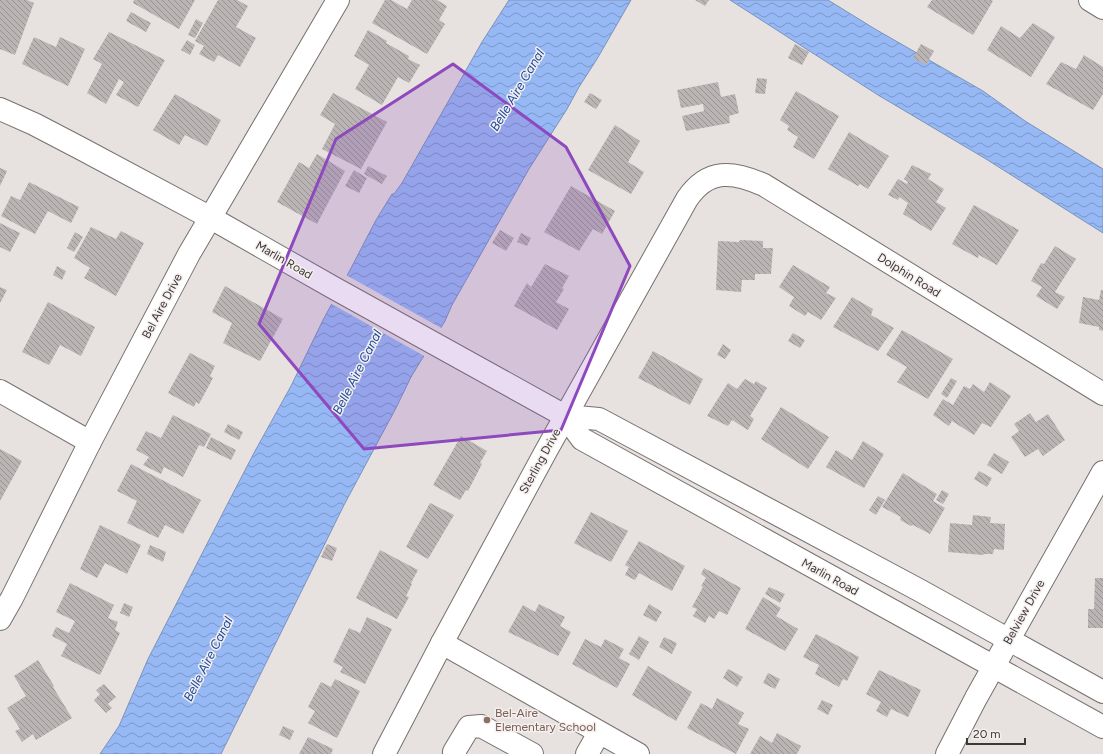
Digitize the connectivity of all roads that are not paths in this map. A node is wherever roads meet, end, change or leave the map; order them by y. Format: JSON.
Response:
{"nodes":[{"id":1,"x":331,"y":3,"type":"edge"},
{"id":2,"x":0,"y":109,"type":"edge"},
{"id":3,"x":709,"y":178,"type":"joint"},
{"id":4,"x":211,"y":218,"type":"junction"},
{"id":5,"x":0,"y":391,"type":"edge"},
{"id":6,"x":1103,"y":394,"type":"edge"},
{"id":7,"x":565,"y":416,"type":"junction"},
{"id":8,"x":90,"y":442,"type":"junction"},
{"id":9,"x":1103,"y":472,"type":"edge"},
{"id":10,"x":0,"y":619,"type":"edge"},
{"id":11,"x":1009,"y":640,"type":"junction"},
{"id":12,"x":442,"y":643,"type":"junction"},
{"id":13,"x":993,"y":667,"type":"junction"},
{"id":14,"x":1103,"y":692,"type":"edge"},
{"id":15,"x":1103,"y":728,"type":"edge"},
{"id":16,"x":599,"y":733,"type":"junction"},
{"id":17,"x":384,"y":754,"type":"edge"},
{"id":18,"x":455,"y":754,"type":"edge"},
{"id":19,"x":532,"y":754,"type":"edge"},
{"id":20,"x":587,"y":754,"type":"edge"},
{"id":21,"x":638,"y":754,"type":"edge"},
{"id":22,"x":947,"y":754,"type":"edge"}],
"edges":[{"from":1,"to":4,"type":"street","name":"Bel Aire Drive"},
{"from":2,"to":4,"type":"street","name":"Marlin Road"},
{"from":3,"to":6,"type":"street","name":"Dolphin Road"},
{"from":3,"to":7,"type":"street","name":"Sterling Drive"},
{"from":4,"to":7,"type":"street","name":"Marlin Road"},
{"from":4,"to":8,"type":"street","name":"Bel Aire Drive"},
{"from":5,"to":8,"type":"street"},
{"from":7,"to":11,"type":"street","name":"Marlin Road"},
{"from":7,"to":12,"type":"street","name":"Sterling Drive"},
{"from":7,"to":13,"type":"street","name":"Marlin Road"},
{"from":8,"to":10,"type":"street","name":"Bel Aire Drive"},
{"from":9,"to":11,"type":"street","name":"Belview Drive"},
{"from":11,"to":13,"type":"street","name":"Belview Drive"},
{"from":11,"to":14,"type":"street","name":"Marlin Road"},
{"from":12,"to":16,"type":"street"},
{"from":12,"to":17,"type":"street","name":"Sterling Drive"},
{"from":13,"to":15,"type":"street","name":"Marlin Road"},
{"from":13,"to":22,"type":"street","name":"Belview Drive"},
{"from":16,"to":20,"type":"street"},
{"from":16,"to":21,"type":"street"},
{"from":18,"to":19,"type":"street"}]}
